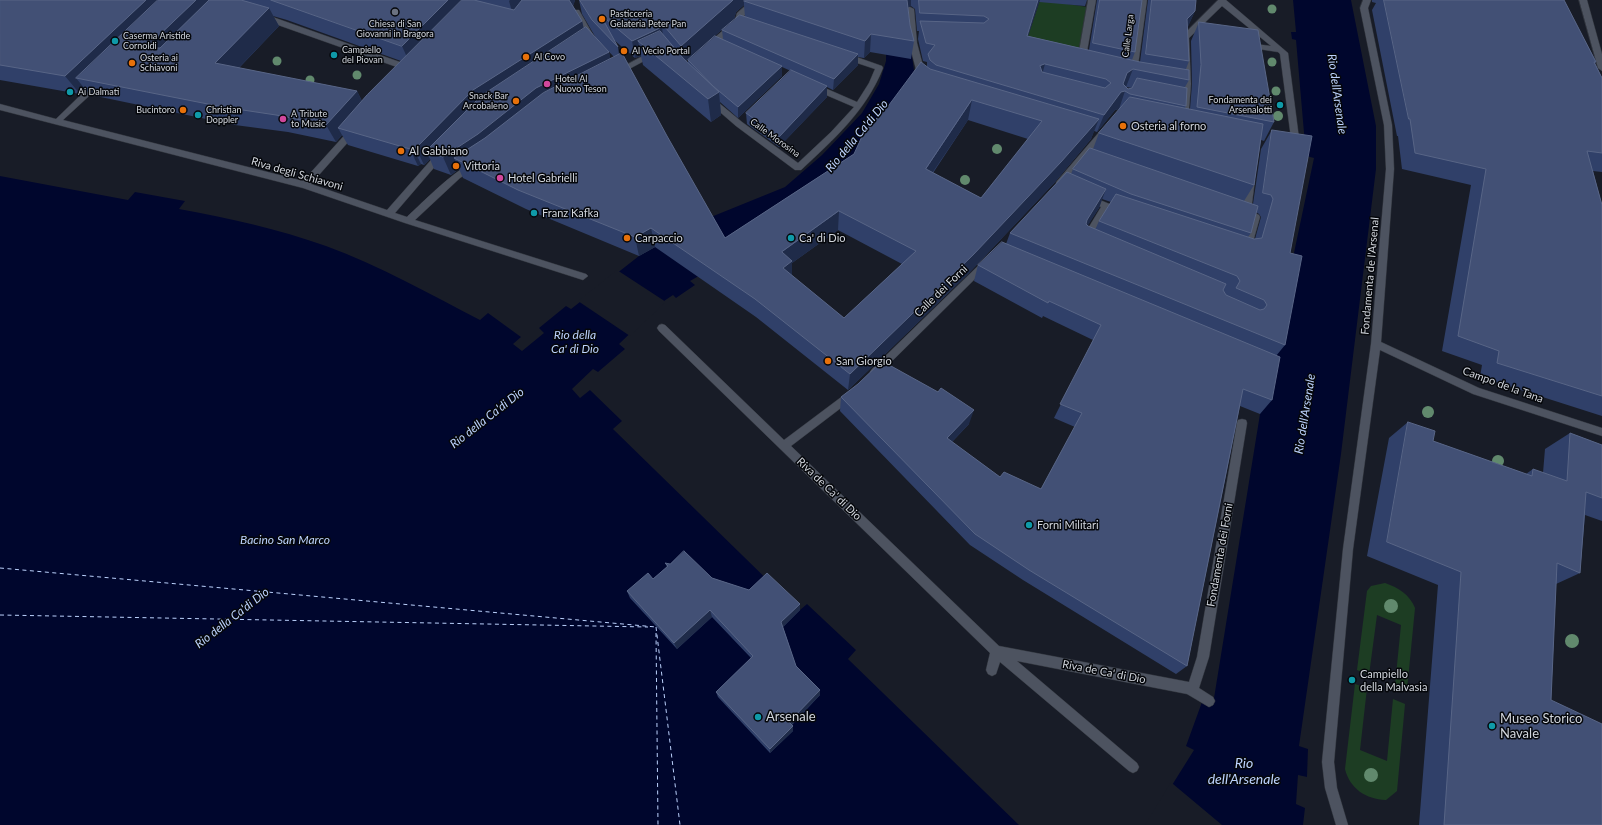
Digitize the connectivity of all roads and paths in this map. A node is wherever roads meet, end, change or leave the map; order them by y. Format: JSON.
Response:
{"nodes":[{"id":1,"x":756,"y":0,"type":"edge"},
{"id":2,"x":1092,"y":0,"type":"edge"},
{"id":3,"x":1143,"y":0,"type":"edge"},
{"id":4,"x":1583,"y":0,"type":"edge"},
{"id":5,"x":1222,"y":1,"type":"edge"},
{"id":6,"x":580,"y":2,"type":"edge"},
{"id":7,"x":1368,"y":4,"type":"edge"},
{"id":8,"x":910,"y":5,"type":"edge"},
{"id":9,"x":255,"y":14,"type":"edge"},
{"id":10,"x":592,"y":43,"type":"edge"},
{"id":11,"x":1241,"y":44,"type":"edge"},
{"id":12,"x":704,"y":51,"type":"edge"},
{"id":13,"x":659,"y":52,"type":"edge"},
{"id":14,"x":1282,"y":52,"type":"junction"},
{"id":15,"x":835,"y":53,"type":"edge"},
{"id":16,"x":420,"y":61,"type":"edge"},
{"id":17,"x":1085,"y":65,"type":"edge"},
{"id":18,"x":1602,"y":68,"type":"edge"},
{"id":19,"x":1133,"y":75,"type":"edge"},
{"id":20,"x":103,"y":78,"type":"edge"},
{"id":21,"x":606,"y":78,"type":"edge"},
{"id":22,"x":926,"y":83,"type":"edge"},
{"id":23,"x":811,"y":85,"type":"edge"},
{"id":24,"x":705,"y":95,"type":"edge"},
{"id":25,"x":859,"y":106,"type":"junction"},
{"id":26,"x":0,"y":107,"type":"edge"},
{"id":27,"x":362,"y":121,"type":"edge"},
{"id":28,"x":57,"y":122,"type":"junction"},
{"id":29,"x":1109,"y":126,"type":"edge"},
{"id":30,"x":1180,"y":128,"type":"edge"},
{"id":31,"x":448,"y":147,"type":"edge"},
{"id":32,"x":1290,"y":149,"type":"edge"},
{"id":33,"x":482,"y":159,"type":"edge"},
{"id":34,"x":1252,"y":174,"type":"edge"},
{"id":35,"x":305,"y":186,"type":"junction"},
{"id":36,"x":1059,"y":188,"type":"edge"},
{"id":37,"x":1079,"y":194,"type":"edge"},
{"id":38,"x":1106,"y":206,"type":"junction"},
{"id":39,"x":1233,"y":208,"type":"edge"},
{"id":40,"x":1246,"y":213,"type":"junction"},
{"id":41,"x":389,"y":214,"type":"junction"},
{"id":42,"x":1128,"y":215,"type":"edge"},
{"id":43,"x":408,"y":221,"type":"junction"},
{"id":44,"x":1091,"y":244,"type":"edge"},
{"id":45,"x":1236,"y":250,"type":"edge"},
{"id":46,"x":992,"y":257,"type":"edge"},
{"id":47,"x":583,"y":276,"type":"dead end"},
{"id":48,"x":662,"y":328,"type":"dead end"},
{"id":49,"x":1376,"y":344,"type":"junction"},
{"id":50,"x":870,"y":377,"type":"edge"},
{"id":51,"x":858,"y":388,"type":"edge"},
{"id":52,"x":1242,"y":424,"type":"edge"},
{"id":53,"x":1602,"y":432,"type":"edge"},
{"id":54,"x":784,"y":446,"type":"junction"},
{"id":55,"x":996,"y":651,"type":"junction"},
{"id":56,"x":992,"y":670,"type":"dead end"},
{"id":57,"x":1192,"y":687,"type":"junction"},
{"id":58,"x":1209,"y":701,"type":"dead end"},
{"id":59,"x":1133,"y":767,"type":"dead end"},
{"id":60,"x":1341,"y":822,"type":"edge"}],
"edges":[{"from":1,"to":12,"type":"street"},
{"from":2,"to":17,"type":"street"},
{"from":3,"to":19,"type":"street","name":"Calle Larga"},
{"from":4,"to":18,"type":"street"},
{"from":5,"to":14,"type":"street"},
{"from":5,"to":30,"type":"street"},
{"from":6,"to":10,"type":"street"},
{"from":7,"to":49,"type":"street","name":"Fondamenta de l'Arsenal"},
{"from":8,"to":22,"type":"street"},
{"from":9,"to":16,"type":"street"},
{"from":11,"to":14,"type":"street"},
{"from":13,"to":21,"type":"street"},
{"from":14,"to":32,"type":"street"},
{"from":15,"to":25,"type":"street","name":"Calle Morosina"},
{"from":20,"to":28,"type":"street"},
{"from":23,"to":25,"type":"street"},
{"from":24,"to":25,"type":"street","name":"Calle Morosina"},
{"from":26,"to":28,"type":"street","name":"Riva degli Schiavoni"},
{"from":27,"to":35,"type":"street"},
{"from":28,"to":35,"type":"street","name":"Riva degli Schiavoni"},
{"from":29,"to":36,"type":"street"},
{"from":31,"to":41,"type":"street"},
{"from":33,"to":43,"type":"street"},
{"from":34,"to":40,"type":"street"},
{"from":35,"to":41,"type":"street","name":"Riva degli Schiavoni"},
{"from":37,"to":38,"type":"street"},
{"from":38,"to":42,"type":"street"},
{"from":38,"to":44,"type":"street"},
{"from":39,"to":40,"type":"street"},
{"from":40,"to":45,"type":"street"},
{"from":41,"to":43,"type":"street","name":"Riva degli Schiavoni"},
{"from":43,"to":47,"type":"street","name":"Riva degli Schiavoni"},
{"from":46,"to":50,"type":"street","name":"Calle dei Forni"},
{"from":48,"to":54,"type":"street","name":"Riva de Ca' di Dio"},
{"from":49,"to":53,"type":"street","name":"Campo de la Tana"},
{"from":49,"to":60,"type":"street","name":"Fondamenta de l'Arsenal"},
{"from":51,"to":54,"type":"street"},
{"from":52,"to":57,"type":"street","name":"Fondamenta dei Forni"},
{"from":54,"to":55,"type":"street","name":"Riva de Ca' di Dio"},
{"from":55,"to":56,"type":"street"},
{"from":55,"to":57,"type":"street","name":"Riva de Ca' di Dio"},
{"from":55,"to":59,"type":"street","name":"Riva de Ca' di Dio"},
{"from":57,"to":58,"type":"street","name":"Riva de Ca' di Dio"}]}
